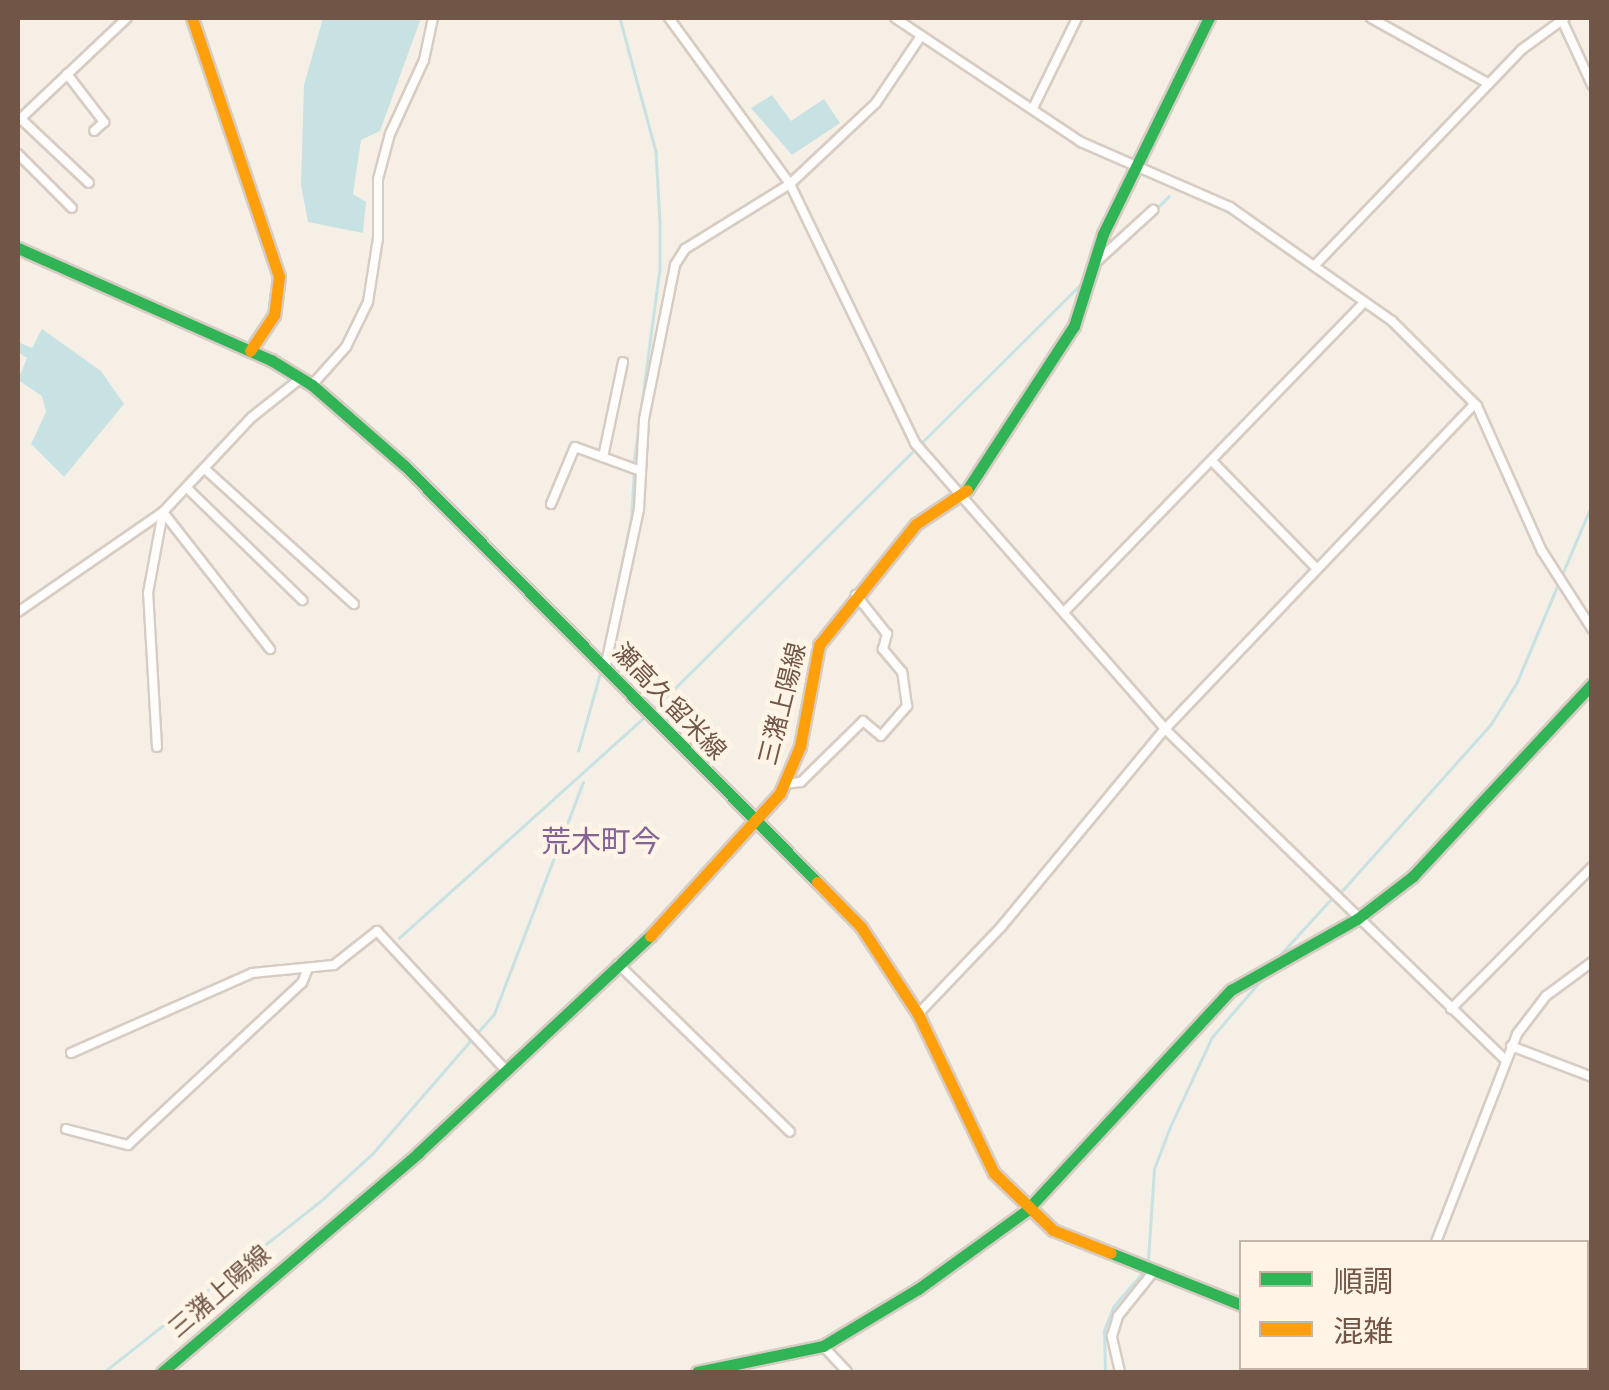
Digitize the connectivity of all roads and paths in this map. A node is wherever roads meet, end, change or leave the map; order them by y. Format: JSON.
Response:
{"nodes":[{"id":1,"x":127,"y":18,"type":"edge"},
{"id":2,"x":192,"y":18,"type":"edge"},
{"id":3,"x":433,"y":18,"type":"edge"},
{"id":4,"x":670,"y":18,"type":"edge"},
{"id":5,"x":895,"y":18,"type":"edge"},
{"id":6,"x":1076,"y":18,"type":"edge"},
{"id":7,"x":1209,"y":18,"type":"edge"},
{"id":8,"x":1370,"y":18,"type":"edge"},
{"id":9,"x":1564,"y":19,"type":"edge"},
{"id":10,"x":921,"y":36,"type":"junction"},
{"id":11,"x":67,"y":74,"type":"junction"},
{"id":12,"x":1488,"y":84,"type":"junction"},
{"id":13,"x":1592,"y":85,"type":"edge"},
{"id":14,"x":1033,"y":108,"type":"junction"},
{"id":15,"x":19,"y":120,"type":"edge"},
{"id":16,"x":94,"y":131,"type":"dead end"},
{"id":17,"x":18,"y":154,"type":"edge"},
{"id":18,"x":1137,"y":169,"type":"junction"},
{"id":19,"x":89,"y":183,"type":"dead end"},
{"id":20,"x":790,"y":184,"type":"junction"},
{"id":21,"x":72,"y":208,"type":"dead end"},
{"id":22,"x":1153,"y":210,"type":"dead end"},
{"id":23,"x":18,"y":248,"type":"edge"},
{"id":24,"x":1095,"y":263,"type":"junction"},
{"id":25,"x":1316,"y":266,"type":"junction"},
{"id":26,"x":1364,"y":302,"type":"junction"},
{"id":27,"x":250,"y":351,"type":"junction"},
{"id":28,"x":624,"y":362,"type":"dead end"},
{"id":29,"x":307,"y":382,"type":"junction"},
{"id":30,"x":1474,"y":404,"type":"junction"},
{"id":31,"x":603,"y":457,"type":"junction"},
{"id":32,"x":1213,"y":462,"type":"junction"},
{"id":33,"x":205,"y":469,"type":"junction"},
{"id":34,"x":641,"y":472,"type":"junction"},
{"id":35,"x":187,"y":488,"type":"junction"},
{"id":36,"x":963,"y":496,"type":"junction"},
{"id":37,"x":551,"y":504,"type":"dead end"},
{"id":38,"x":163,"y":512,"type":"junction"},
{"id":39,"x":1318,"y":569,"type":"junction"},
{"id":40,"x":856,"y":595,"type":"junction"},
{"id":41,"x":302,"y":600,"type":"dead end"},
{"id":42,"x":354,"y":604,"type":"dead end"},
{"id":43,"x":1065,"y":611,"type":"junction"},
{"id":44,"x":18,"y":612,"type":"edge"},
{"id":45,"x":1592,"y":629,"type":"edge"},
{"id":46,"x":270,"y":649,"type":"dead end"},
{"id":47,"x":605,"y":668,"type":"junction"},
{"id":48,"x":1592,"y":684,"type":"edge"},
{"id":49,"x":1165,"y":729,"type":"junction"},
{"id":50,"x":157,"y":747,"type":"dead end"},
{"id":51,"x":785,"y":784,"type":"junction"},
{"id":52,"x":757,"y":822,"type":"junction"},
{"id":53,"x":1592,"y":867,"type":"edge"},
{"id":54,"x":1357,"y":919,"type":"junction"},
{"id":55,"x":1592,"y":962,"type":"edge"},
{"id":56,"x":618,"y":964,"type":"junction"},
{"id":57,"x":308,"y":968,"type":"junction"},
{"id":58,"x":1451,"y":1009,"type":"junction"},
{"id":59,"x":918,"y":1014,"type":"junction"},
{"id":60,"x":1511,"y":1046,"type":"junction"},
{"id":61,"x":70,"y":1052,"type":"dead end"},
{"id":62,"x":1505,"y":1060,"type":"junction"},
{"id":63,"x":505,"y":1069,"type":"junction"},
{"id":64,"x":1592,"y":1077,"type":"edge"},
{"id":65,"x":66,"y":1129,"type":"dead end"},
{"id":66,"x":790,"y":1132,"type":"dead end"},
{"id":67,"x":1027,"y":1210,"type":"junction"},
{"id":68,"x":1437,"y":1240,"type":"edge"},
{"id":69,"x":1156,"y":1267,"type":"junction"},
{"id":70,"x":1239,"y":1305,"type":"edge"},
{"id":71,"x":822,"y":1346,"type":"junction"},
{"id":72,"x":162,"y":1372,"type":"edge"},
{"id":73,"x":697,"y":1372,"type":"edge"},
{"id":74,"x":847,"y":1372,"type":"edge"},
{"id":75,"x":1120,"y":1372,"type":"edge"}],
"edges":[{"from":1,"to":11,"type":"street"},
{"from":2,"to":27,"type":"main road"},
{"from":3,"to":29,"type":"street"},
{"from":4,"to":20,"type":"street"},
{"from":5,"to":10,"type":"street"},
{"from":6,"to":14,"type":"street"},
{"from":7,"to":18,"type":"main road","name":"三潴上陽線"},
{"from":8,"to":12,"type":"street"},
{"from":9,"to":12,"type":"street"},
{"from":9,"to":13,"type":"street"},
{"from":10,"to":14,"type":"street"},
{"from":10,"to":20,"type":"street"},
{"from":11,"to":15,"type":"street"},
{"from":11,"to":16,"type":"street"},
{"from":12,"to":25,"type":"street"},
{"from":14,"to":18,"type":"street"},
{"from":15,"to":19,"type":"street"},
{"from":17,"to":21,"type":"street"},
{"from":18,"to":24,"type":"main road","name":"三潴上陽線"},
{"from":18,"to":25,"type":"street"},
{"from":20,"to":34,"type":"street"},
{"from":20,"to":36,"type":"street"},
{"from":22,"to":24,"type":"street"},
{"from":23,"to":27,"type":"main road","name":"瀬高久留米線"},
{"from":24,"to":36,"type":"main road","name":"三潴上陽線"},
{"from":25,"to":26,"type":"street"},
{"from":26,"to":30,"type":"street"},
{"from":26,"to":32,"type":"street"},
{"from":27,"to":29,"type":"main road","name":"瀬高久留米線"},
{"from":28,"to":31,"type":"street"},
{"from":29,"to":33,"type":"street"},
{"from":29,"to":47,"type":"main road","name":"瀬高久留米線"},
{"from":30,"to":39,"type":"street"},
{"from":30,"to":45,"type":"street"},
{"from":31,"to":34,"type":"street"},
{"from":31,"to":37,"type":"street"},
{"from":32,"to":39,"type":"street"},
{"from":32,"to":43,"type":"street"},
{"from":33,"to":35,"type":"street"},
{"from":33,"to":42,"type":"street"},
{"from":34,"to":47,"type":"street"},
{"from":35,"to":38,"type":"street"},
{"from":35,"to":41,"type":"street"},
{"from":36,"to":40,"type":"main road","name":"三潴上陽線"},
{"from":36,"to":43,"type":"street"},
{"from":38,"to":44,"type":"street"},
{"from":38,"to":46,"type":"street"},
{"from":38,"to":50,"type":"street"},
{"from":39,"to":49,"type":"street"},
{"from":40,"to":51,"type":"main road","name":"三潴上陽線"},
{"from":40,"to":51,"type":"street"},
{"from":43,"to":49,"type":"street"},
{"from":47,"to":52,"type":"main road","name":"瀬高久留米線"},
{"from":48,"to":54,"type":"main road"},
{"from":49,"to":54,"type":"street"},
{"from":49,"to":59,"type":"street"},
{"from":51,"to":52,"type":"main road","name":"三潴上陽線"},
{"from":52,"to":56,"type":"main road","name":"三潴上陽線"},
{"from":52,"to":59,"type":"main road","name":"瀬高久留米線"},
{"from":53,"to":58,"type":"street"},
{"from":54,"to":58,"type":"street"},
{"from":54,"to":67,"type":"main road"},
{"from":55,"to":60,"type":"street"},
{"from":56,"to":63,"type":"main road","name":"三潴上陽線"},
{"from":56,"to":66,"type":"street"},
{"from":57,"to":61,"type":"street"},
{"from":57,"to":63,"type":"street"},
{"from":57,"to":65,"type":"street"},
{"from":58,"to":62,"type":"street"},
{"from":59,"to":67,"type":"main road","name":"瀬高久留米線"},
{"from":60,"to":62,"type":"street"},
{"from":60,"to":64,"type":"street"},
{"from":62,"to":68,"type":"street"},
{"from":63,"to":72,"type":"main road","name":"三潴上陽線"},
{"from":67,"to":69,"type":"main road","name":"瀬高久留米線"},
{"from":67,"to":71,"type":"main road"},
{"from":69,"to":70,"type":"main road","name":"瀬高久留米線"},
{"from":69,"to":75,"type":"street"},
{"from":71,"to":73,"type":"main road"},
{"from":71,"to":74,"type":"street"}]}
